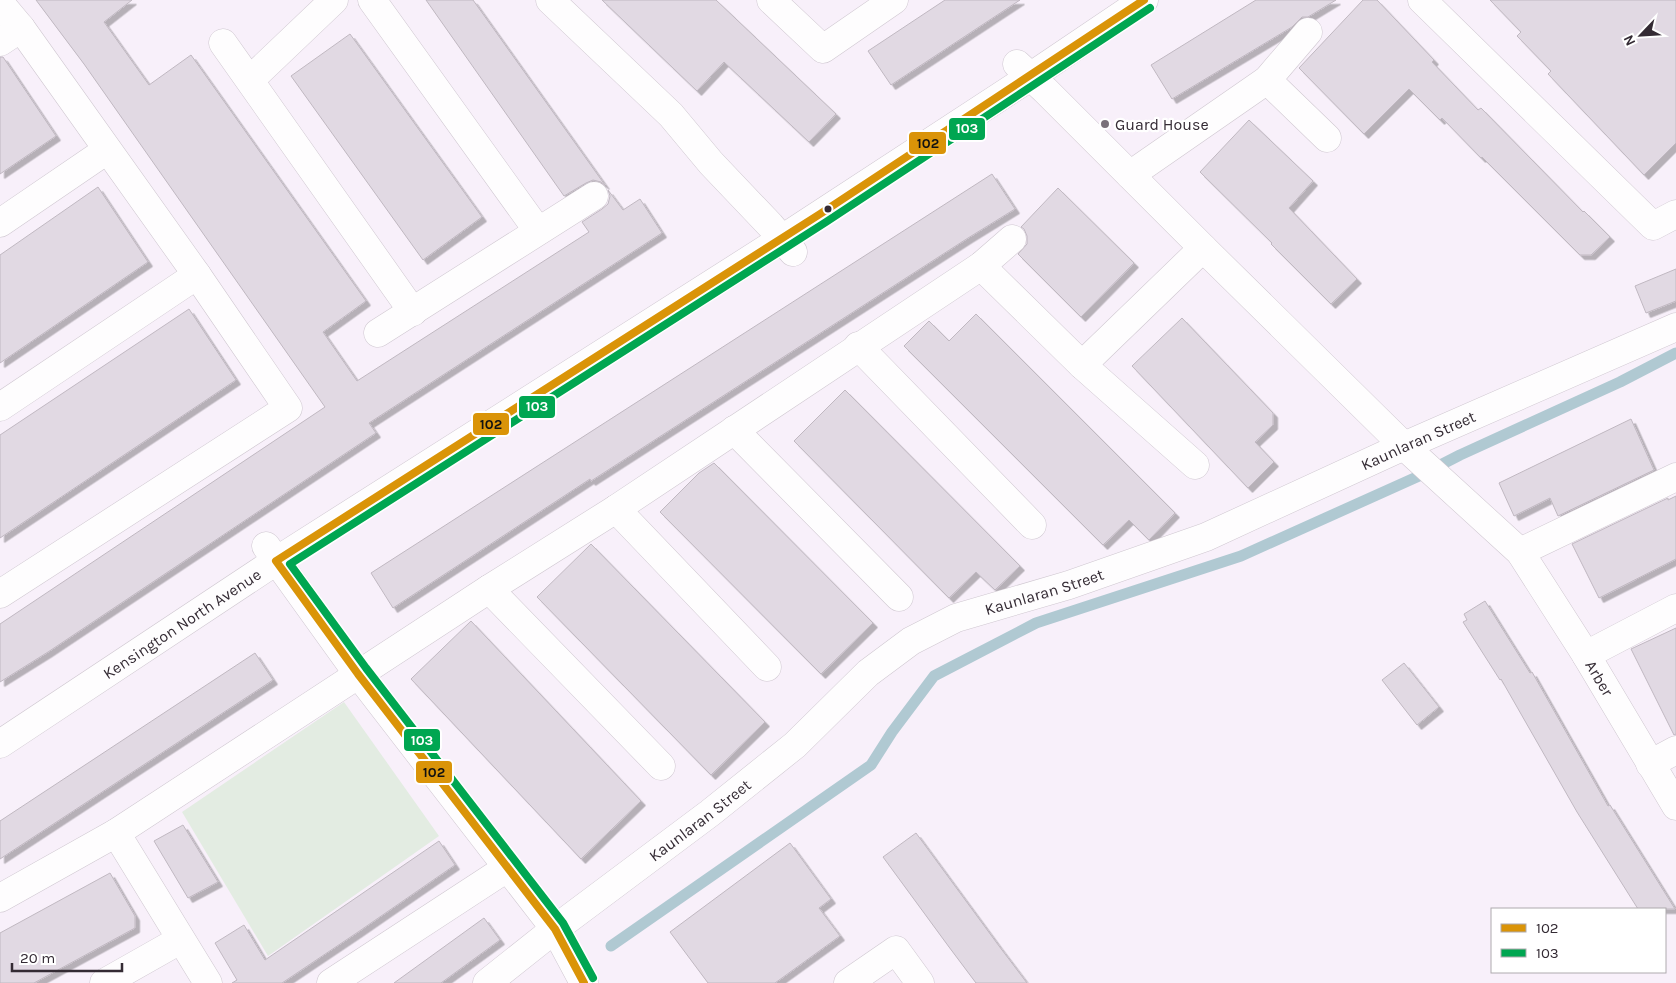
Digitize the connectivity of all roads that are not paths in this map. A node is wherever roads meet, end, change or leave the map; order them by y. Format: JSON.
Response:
{"nodes":[{"id":1,"x":334,"y":0,"type":"edge"},
{"id":2,"x":372,"y":0,"type":"edge"},
{"id":3,"x":550,"y":0,"type":"edge"},
{"id":4,"x":771,"y":0,"type":"edge"},
{"id":5,"x":894,"y":0,"type":"edge"},
{"id":6,"x":1144,"y":0,"type":"edge"},
{"id":7,"x":1422,"y":0,"type":"edge"},
{"id":8,"x":0,"y":3,"type":"edge"},
{"id":9,"x":1308,"y":32,"type":"dead end"},
{"id":10,"x":10,"y":35,"type":"edge"},
{"id":11,"x":223,"y":43,"type":"dead end"},
{"id":12,"x":1023,"y":70,"type":"junction"},
{"id":13,"x":250,"y":80,"type":"junction"},
{"id":14,"x":1267,"y":80,"type":"junction"},
{"id":15,"x":1326,"y":138,"type":"dead end"},
{"id":16,"x":107,"y":150,"type":"junction"},
{"id":17,"x":1130,"y":175,"type":"junction"},
{"id":18,"x":594,"y":196,"type":"dead end"},
{"id":19,"x":1676,"y":214,"type":"edge"},
{"id":20,"x":0,"y":223,"type":"edge"},
{"id":21,"x":538,"y":231,"type":"junction"},
{"id":22,"x":1012,"y":239,"type":"dead end"},
{"id":23,"x":788,"y":246,"type":"junction"},
{"id":24,"x":1203,"y":248,"type":"junction"},
{"id":25,"x":981,"y":266,"type":"junction"},
{"id":26,"x":197,"y":275,"type":"junction"},
{"id":27,"x":413,"y":312,"type":"junction"},
{"id":28,"x":1676,"y":327,"type":"edge"},
{"id":29,"x":378,"y":333,"type":"dead end"},
{"id":30,"x":858,"y":346,"type":"junction"},
{"id":31,"x":1082,"y":365,"type":"junction"},
{"id":32,"x":0,"y":407,"type":"edge"},
{"id":33,"x":734,"y":430,"type":"junction"},
{"id":34,"x":1410,"y":452,"type":"junction"},
{"id":35,"x":1195,"y":465,"type":"dead end"},
{"id":36,"x":1676,"y":477,"type":"edge"},
{"id":37,"x":616,"y":509,"type":"junction"},
{"id":38,"x":1032,"y":526,"type":"dead end"},
{"id":39,"x":1520,"y":552,"type":"junction"},
{"id":40,"x":271,"y":553,"type":"junction"},
{"id":41,"x":489,"y":589,"type":"junction"},
{"id":42,"x":0,"y":594,"type":"edge"},
{"id":43,"x":899,"y":597,"type":"dead end"},
{"id":44,"x":1676,"y":608,"type":"edge"},
{"id":45,"x":1586,"y":654,"type":"junction"},
{"id":46,"x":767,"y":667,"type":"dead end"},
{"id":47,"x":358,"y":674,"type":"junction"},
{"id":48,"x":0,"y":744,"type":"edge"},
{"id":49,"x":1676,"y":750,"type":"edge"},
{"id":50,"x":1650,"y":764,"type":"junction"},
{"id":51,"x":660,"y":766,"type":"dead end"},
{"id":52,"x":1676,"y":806,"type":"edge"},
{"id":53,"x":116,"y":833,"type":"junction"},
{"id":54,"x":507,"y":868,"type":"junction"},
{"id":55,"x":0,"y":898,"type":"edge"},
{"id":56,"x":180,"y":940,"type":"junction"},
{"id":57,"x":561,"y":940,"type":"junction"},
{"id":58,"x":104,"y":983,"type":"edge"},
{"id":59,"x":208,"y":983,"type":"edge"},
{"id":60,"x":331,"y":983,"type":"edge"},
{"id":61,"x":487,"y":983,"type":"edge"},
{"id":62,"x":584,"y":983,"type":"edge"},
{"id":63,"x":848,"y":983,"type":"edge"},
{"id":64,"x":920,"y":983,"type":"edge"}],
"edges":[{"from":1,"to":13,"type":"street"},
{"from":2,"to":21,"type":"street"},
{"from":3,"to":23,"type":"street"},
{"from":4,"to":5,"type":"street"},
{"from":6,"to":12,"type":"street","name":"Kensington North Avenue"},
{"from":7,"to":19,"type":"street"},
{"from":8,"to":10,"type":"street"},
{"from":9,"to":14,"type":"street"},
{"from":10,"to":16,"type":"street"},
{"from":11,"to":13,"type":"street"},
{"from":12,"to":17,"type":"street","name":"Arber"},
{"from":12,"to":23,"type":"street","name":"Kensington North Avenue"},
{"from":13,"to":27,"type":"street"},
{"from":14,"to":15,"type":"street"},
{"from":14,"to":17,"type":"street"},
{"from":16,"to":20,"type":"street"},
{"from":16,"to":26,"type":"street"},
{"from":17,"to":24,"type":"street","name":"Arber"},
{"from":18,"to":21,"type":"street"},
{"from":21,"to":27,"type":"street"},
{"from":22,"to":25,"type":"street"},
{"from":23,"to":40,"type":"street","name":"Kensington North Avenue"},
{"from":24,"to":31,"type":"street"},
{"from":24,"to":34,"type":"street","name":"Arber"},
{"from":25,"to":30,"type":"street"},
{"from":25,"to":31,"type":"street"},
{"from":26,"to":32,"type":"street"},
{"from":26,"to":42,"type":"street"},
{"from":27,"to":29,"type":"street"},
{"from":28,"to":34,"type":"street","name":"Kaunlaran Street"},
{"from":30,"to":33,"type":"street"},
{"from":30,"to":38,"type":"street"},
{"from":31,"to":35,"type":"street"},
{"from":33,"to":37,"type":"street"},
{"from":33,"to":43,"type":"street"},
{"from":34,"to":39,"type":"street","name":"Arber"},
{"from":34,"to":57,"type":"street","name":"Kaunlaran Street"},
{"from":36,"to":39,"type":"street"},
{"from":37,"to":41,"type":"street"},
{"from":37,"to":46,"type":"street"},
{"from":39,"to":45,"type":"street","name":"Arber"},
{"from":40,"to":47,"type":"street"},
{"from":40,"to":48,"type":"street","name":"Kensington North Avenue"},
{"from":41,"to":47,"type":"street"},
{"from":41,"to":51,"type":"street"},
{"from":44,"to":45,"type":"street"},
{"from":45,"to":50,"type":"street","name":"Arber"},
{"from":47,"to":53,"type":"street"},
{"from":47,"to":54,"type":"street"},
{"from":49,"to":50,"type":"street"},
{"from":50,"to":52,"type":"street","name":"Arber"},
{"from":53,"to":55,"type":"street"},
{"from":53,"to":56,"type":"street"},
{"from":54,"to":57,"type":"street"},
{"from":54,"to":60,"type":"street"},
{"from":56,"to":58,"type":"street"},
{"from":56,"to":59,"type":"street"},
{"from":57,"to":61,"type":"street","name":"Kaunlaran Street"},
{"from":57,"to":62,"type":"street"},
{"from":63,"to":64,"type":"street"}]}
